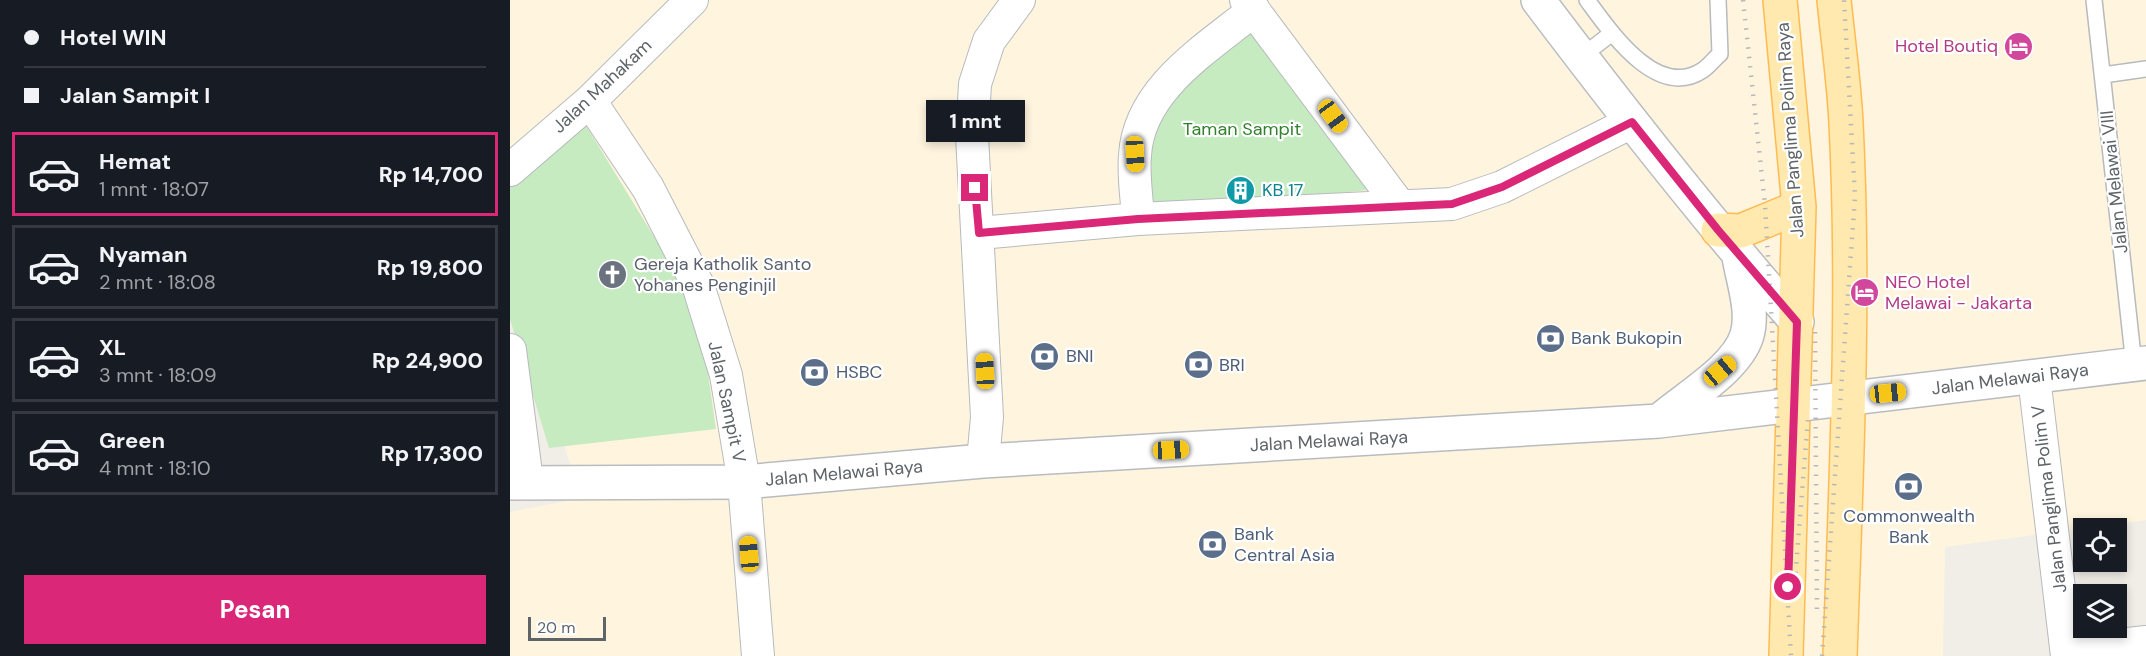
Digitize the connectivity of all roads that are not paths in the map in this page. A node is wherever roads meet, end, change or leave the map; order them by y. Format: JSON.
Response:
{"nodes":[{"id":1,"x":692,"y":0,"type":"edge"},
{"id":2,"x":1019,"y":0,"type":"edge"},
{"id":3,"x":1538,"y":0,"type":"edge"},
{"id":4,"x":1587,"y":0,"type":"edge"},
{"id":5,"x":1718,"y":0,"type":"edge"},
{"id":6,"x":1780,"y":0,"type":"edge"},
{"id":7,"x":1834,"y":0,"type":"edge"},
{"id":8,"x":2094,"y":0,"type":"edge"},
{"id":9,"x":1250,"y":5,"type":"edge"},
{"id":10,"x":1612,"y":33,"type":"junction"},
{"id":11,"x":1581,"y":57,"type":"junction"},
{"id":12,"x":2146,"y":69,"type":"edge"},
{"id":13,"x":2103,"y":75,"type":"junction"},
{"id":14,"x":590,"y":101,"type":"junction"},
{"id":15,"x":1632,"y":122,"type":"junction"},
{"id":16,"x":510,"y":170,"type":"edge"},
{"id":17,"x":1399,"y":205,"type":"junction"},
{"id":18,"x":1799,"y":207,"type":"junction"},
{"id":19,"x":1138,"y":219,"type":"junction"},
{"id":20,"x":1718,"y":230,"type":"junction"},
{"id":21,"x":979,"y":233,"type":"junction"},
{"id":22,"x":1738,"y":255,"type":"junction"},
{"id":23,"x":1797,"y":322,"type":"junction"},
{"id":24,"x":510,"y":350,"type":"edge"},
{"id":25,"x":2140,"y":364,"type":"edge"},
{"id":26,"x":2034,"y":377,"type":"junction"},
{"id":27,"x":1849,"y":397,"type":"junction"},
{"id":28,"x":1793,"y":403,"type":"junction"},
{"id":29,"x":1659,"y":421,"type":"junction"},
{"id":30,"x":983,"y":461,"type":"junction"},
{"id":31,"x":519,"y":482,"type":"edge"},
{"id":32,"x":744,"y":482,"type":"junction"},
{"id":33,"x":2146,"y":642,"type":"edge"},
{"id":34,"x":2067,"y":654,"type":"edge"},
{"id":35,"x":758,"y":656,"type":"edge"},
{"id":36,"x":1786,"y":656,"type":"edge"},
{"id":37,"x":1840,"y":656,"type":"edge"}],
"edges":[{"from":1,"to":14,"type":"street","name":"Jalan Mahakam"},
{"from":2,"to":21,"type":"street"},
{"from":3,"to":11,"type":"main road"},
{"from":4,"to":10,"type":"lane"},
{"from":5,"to":10,"type":"lane"},
{"from":6,"to":18,"type":"main road","name":"Jalan Panglima Polim Raya"},
{"from":7,"to":27,"type":"main road"},
{"from":8,"to":13,"type":"lane","name":"Jalan Melawai VIII"},
{"from":9,"to":17,"type":"street"},
{"from":9,"to":19,"type":"street"},
{"from":10,"to":11,"type":"lane"},
{"from":11,"to":15,"type":"main road"},
{"from":12,"to":13,"type":"lane"},
{"from":13,"to":25,"type":"lane","name":"Jalan Melawai VIII"},
{"from":14,"to":16,"type":"street","name":"Jalan Mahakam"},
{"from":14,"to":32,"type":"street","name":"Jalan Sampit V"},
{"from":15,"to":17,"type":"street"},
{"from":15,"to":20,"type":"main road"},
{"from":17,"to":19,"type":"street"},
{"from":18,"to":20,"type":"main road"},
{"from":18,"to":23,"type":"main road","name":"Jalan Panglima Polim Raya"},
{"from":19,"to":21,"type":"street"},
{"from":20,"to":22,"type":"main road"},
{"from":21,"to":30,"type":"street"},
{"from":22,"to":23,"type":"main road"},
{"from":22,"to":29,"type":"main road"},
{"from":23,"to":28,"type":"main road","name":"Jalan Panglima Polim Raya"},
{"from":24,"to":31,"type":"street"},
{"from":25,"to":26,"type":"main road","name":"Jalan Melawai Raya"},
{"from":26,"to":27,"type":"main road","name":"Jalan Melawai Raya"},
{"from":26,"to":34,"type":"street","name":"Jalan Panglima Polim V"},
{"from":27,"to":28,"type":"main road","name":"Jalan Melawai Raya"},
{"from":27,"to":37,"type":"main road"},
{"from":28,"to":29,"type":"main road","name":"Jalan Melawai Raya"},
{"from":28,"to":36,"type":"main road","name":"Jalan Panglima Polim Raya"},
{"from":29,"to":30,"type":"main road","name":"Jalan Melawai Raya"},
{"from":30,"to":32,"type":"main road","name":"Jalan Melawai Raya"},
{"from":31,"to":32,"type":"main road","name":"Jalan Melawai Raya"},
{"from":32,"to":35,"type":"street","name":"Jalan Sampit V"},
{"from":33,"to":34,"type":"street"}]}
